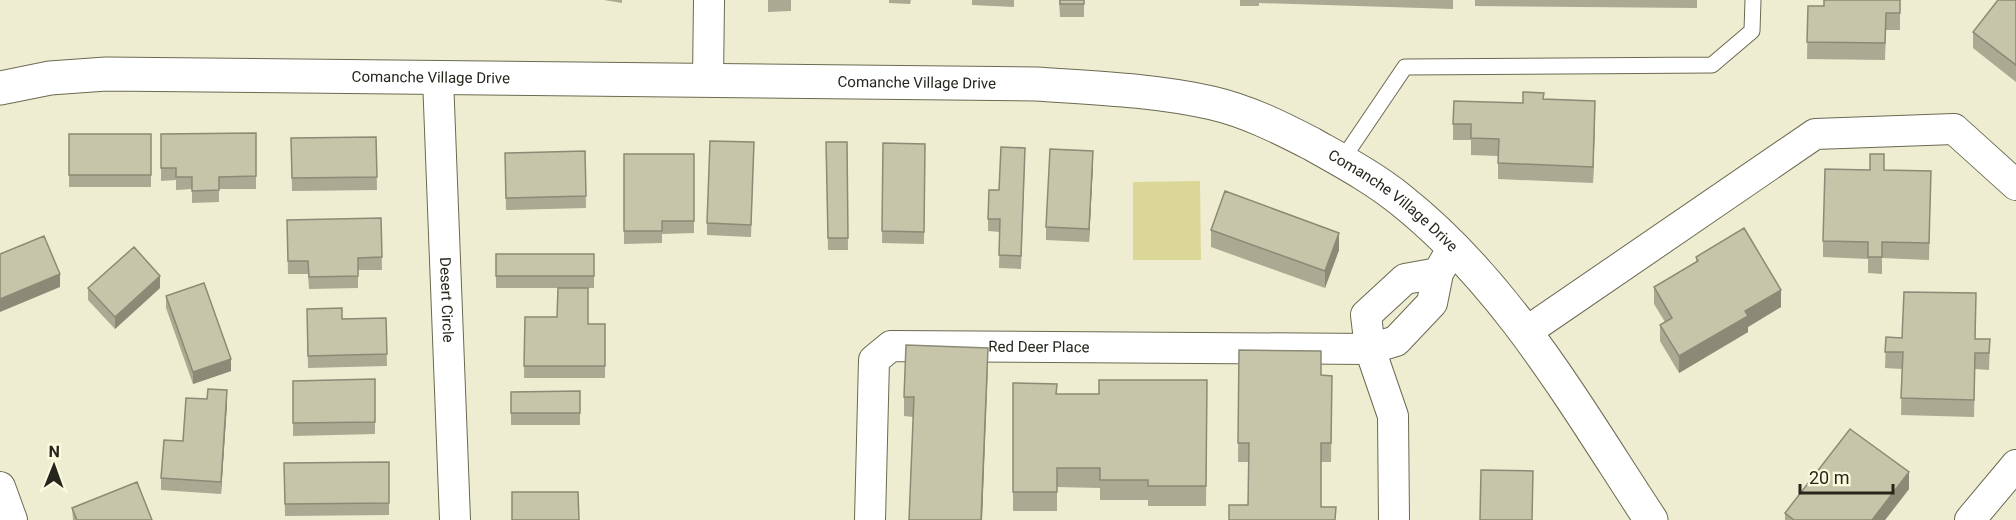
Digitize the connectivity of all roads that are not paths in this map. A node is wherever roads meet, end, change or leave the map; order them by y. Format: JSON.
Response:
{"nodes":[{"id":1,"x":709,"y":0,"type":"edge"},
{"id":2,"x":1753,"y":0,"type":"edge"},
{"id":3,"x":438,"y":78,"type":"junction"},
{"id":4,"x":708,"y":80,"type":"junction"},
{"id":5,"x":0,"y":88,"type":"edge"},
{"id":6,"x":1342,"y":160,"type":"junction"},
{"id":7,"x":2016,"y":185,"type":"edge"},
{"id":8,"x":1445,"y":260,"type":"junction"},
{"id":9,"x":1526,"y":332,"type":"junction"},
{"id":10,"x":1370,"y":349,"type":"junction"},
{"id":11,"x":2016,"y":465,"type":"edge"},
{"id":12,"x":0,"y":487,"type":"edge"},
{"id":13,"x":12,"y":520,"type":"edge"},
{"id":14,"x":455,"y":520,"type":"edge"},
{"id":15,"x":870,"y":520,"type":"edge"},
{"id":16,"x":1394,"y":520,"type":"edge"},
{"id":17,"x":1651,"y":520,"type":"edge"},
{"id":18,"x":1970,"y":520,"type":"edge"}],
"edges":[{"from":1,"to":4,"type":"street"},
{"from":2,"to":6,"type":"lane"},
{"from":3,"to":4,"type":"street","name":"Comanche Village Drive"},
{"from":3,"to":5,"type":"street","name":"Comanche Village Drive"},
{"from":3,"to":14,"type":"street","name":"Desert Circle"},
{"from":4,"to":6,"type":"street","name":"Comanche Village Drive"},
{"from":6,"to":8,"type":"street","name":"Comanche Village Drive"},
{"from":7,"to":9,"type":"street"},
{"from":8,"to":9,"type":"street","name":"Comanche Village Drive"},
{"from":8,"to":10,"type":"street","name":"Red Deer Place"},
{"from":9,"to":17,"type":"street","name":"Comanche Village Drive"},
{"from":10,"to":15,"type":"street","name":"Red Deer Place"},
{"from":10,"to":16,"type":"street"},
{"from":11,"to":18,"type":"street"},
{"from":12,"to":13,"type":"street"}]}
